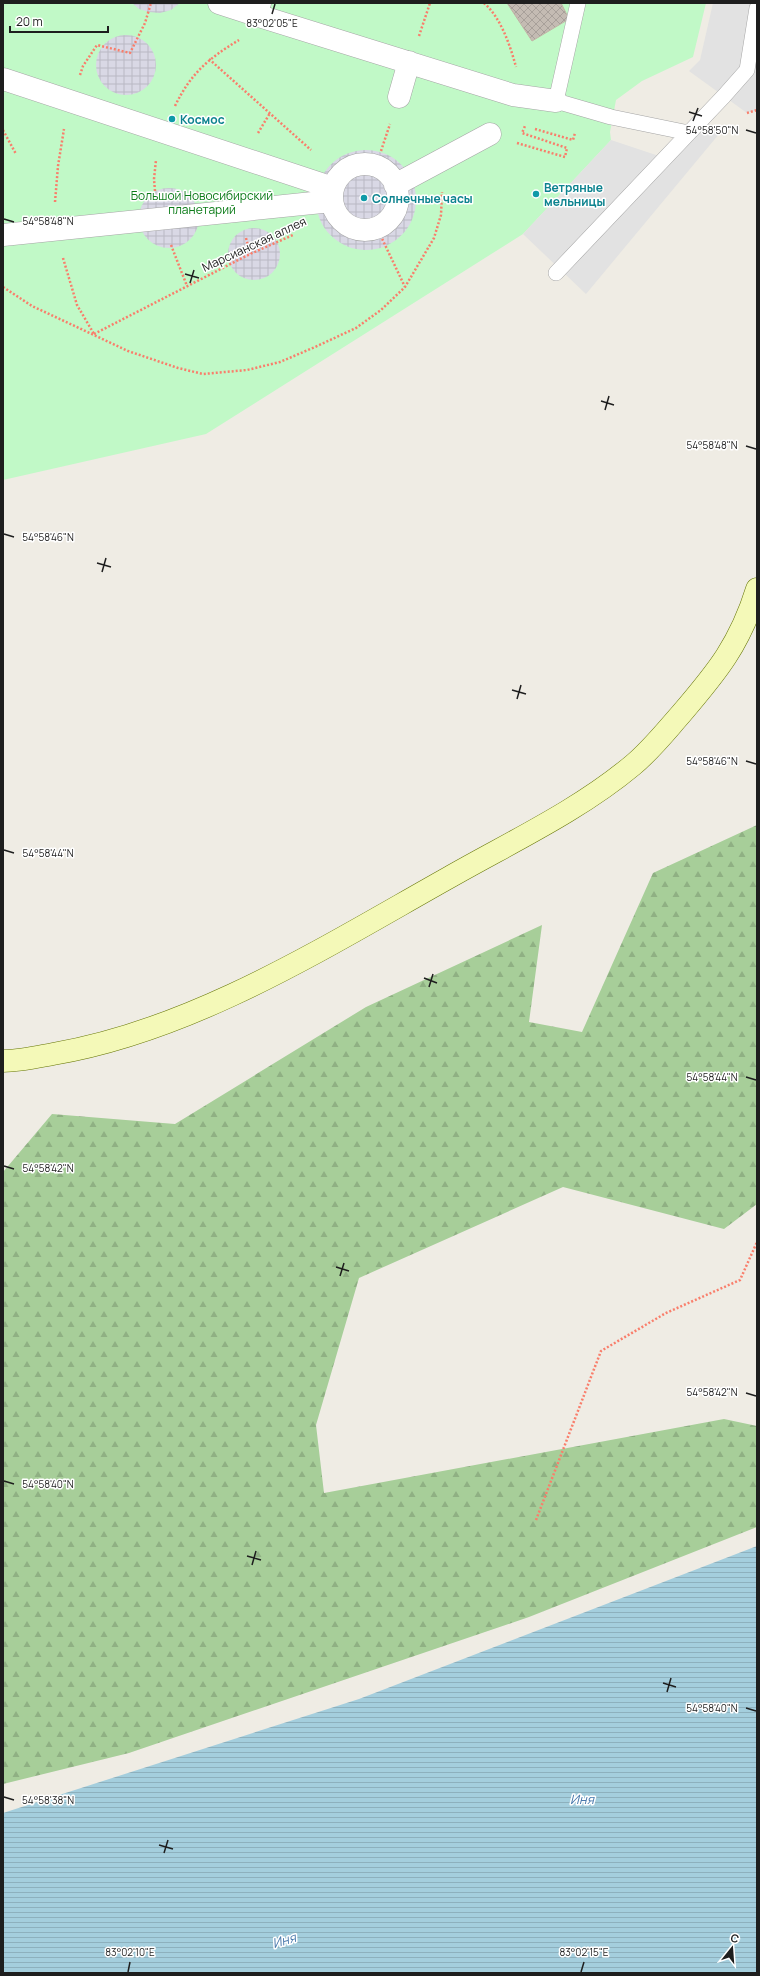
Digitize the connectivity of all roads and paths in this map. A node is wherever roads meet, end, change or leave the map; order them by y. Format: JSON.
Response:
{"nodes":[{"id":1,"x":151,"y":3,"type":"edge"},
{"id":2,"x":219,"y":3,"type":"edge"},
{"id":3,"x":430,"y":3,"type":"edge"},
{"id":4,"x":484,"y":3,"type":"edge"},
{"id":5,"x":578,"y":3,"type":"edge"},
{"id":6,"x":757,"y":8,"type":"edge"},
{"id":7,"x":258,"y":9,"type":"edge"},
{"id":8,"x":245,"y":36,"type":"dead end"},
{"id":9,"x":210,"y":59,"type":"junction"},
{"id":10,"x":409,"y":62,"type":"junction"},
{"id":11,"x":752,"y":71,"type":"edge"},
{"id":12,"x":3,"y":79,"type":"edge"},
{"id":13,"x":523,"y":96,"type":"junction"},
{"id":14,"x":399,"y":97,"type":"dead end"},
{"id":15,"x":70,"y":101,"type":"junction"},
{"id":16,"x":556,"y":101,"type":"junction"},
{"id":17,"x":757,"y":110,"type":"edge"},
{"id":18,"x":747,"y":113,"type":"dead end"},
{"id":19,"x":3,"y":130,"type":"edge"},
{"id":20,"x":568,"y":131,"type":"dead end"},
{"id":21,"x":162,"y":132,"type":"junction"},
{"id":22,"x":689,"y":133,"type":"junction"},
{"id":23,"x":490,"y":134,"type":"dead end"},
{"id":24,"x":517,"y":143,"type":"dead end"},
{"id":25,"x":16,"y":154,"type":"dead end"},
{"id":26,"x":439,"y":162,"type":"junction"},
{"id":27,"x":395,"y":186,"type":"junction"},
{"id":28,"x":335,"y":188,"type":"junction"},
{"id":29,"x":162,"y":218,"type":"junction"},
{"id":30,"x":377,"y":228,"type":"junction"},
{"id":31,"x":56,"y":229,"type":"junction"},
{"id":32,"x":295,"y":234,"type":"dead end"},
{"id":33,"x":3,"y":235,"type":"edge"},
{"id":34,"x":556,"y":273,"type":"dead end"},
{"id":35,"x":187,"y":286,"type":"junction"},
{"id":36,"x":3,"y":287,"type":"edge"},
{"id":37,"x":405,"y":287,"type":"junction"},
{"id":38,"x":94,"y":334,"type":"junction"},
{"id":39,"x":757,"y":589,"type":"edge"},
{"id":40,"x":3,"y":1061,"type":"edge"},
{"id":41,"x":757,"y":1242,"type":"edge"},
{"id":42,"x":536,"y":1520,"type":"dead end"}],
"edges":[{"from":1,"to":15,"type":"path"},
{"from":2,"to":7,"type":"street"},
{"from":3,"to":10,"type":"path"},
{"from":4,"to":13,"type":"path"},
{"from":5,"to":16,"type":"lane"},
{"from":6,"to":11,"type":"lane"},
{"from":7,"to":10,"type":"street"},
{"from":8,"to":9,"type":"path"},
{"from":9,"to":21,"type":"path"},
{"from":9,"to":28,"type":"path"},
{"from":10,"to":13,"type":"street"},
{"from":10,"to":14,"type":"street"},
{"from":11,"to":22,"type":"lane"},
{"from":12,"to":15,"type":"street"},
{"from":13,"to":16,"type":"street"},
{"from":15,"to":21,"type":"street"},
{"from":15,"to":31,"type":"path"},
{"from":16,"to":22,"type":"lane"},
{"from":17,"to":18,"type":"path"},
{"from":19,"to":25,"type":"path"},
{"from":20,"to":24,"type":"path"},
{"from":21,"to":28,"type":"street"},
{"from":21,"to":29,"type":"path"},
{"from":22,"to":34,"type":"lane"},
{"from":23,"to":26,"type":"street"},
{"from":26,"to":27,"type":"street"},
{"from":26,"to":37,"type":"path"},
{"from":27,"to":28,"type":"street"},
{"from":27,"to":30,"type":"street"},
{"from":28,"to":29,"type":"street"},
{"from":28,"to":30,"type":"street"},
{"from":29,"to":31,"type":"street"},
{"from":29,"to":35,"type":"path"},
{"from":30,"to":37,"type":"path"},
{"from":31,"to":33,"type":"street"},
{"from":31,"to":38,"type":"path"},
{"from":32,"to":35,"type":"path","name":"Марсианская аллея"},
{"from":35,"to":38,"type":"path","name":"Марсианская аллея"},
{"from":36,"to":38,"type":"path"},
{"from":37,"to":38,"type":"path"},
{"from":39,"to":40,"type":"main road"},
{"from":41,"to":42,"type":"path"}]}
